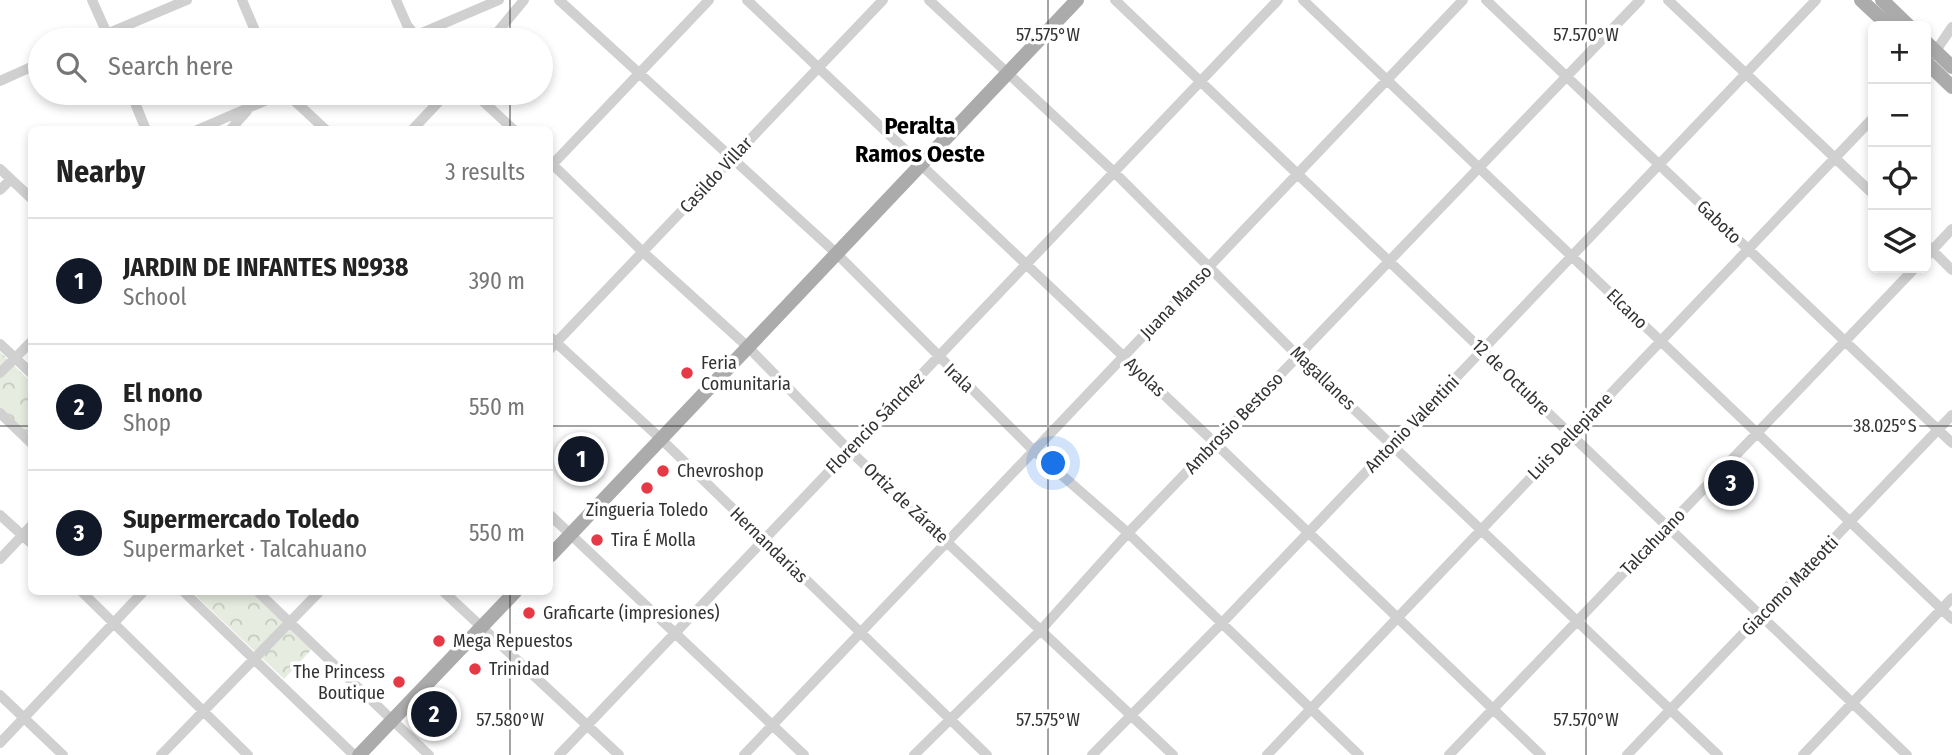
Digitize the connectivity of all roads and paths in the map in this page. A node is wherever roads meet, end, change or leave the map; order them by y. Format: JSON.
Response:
{"nodes":[{"id":1,"x":92,"y":0,"type":"edge"},
{"id":2,"x":187,"y":0,"type":"edge"},
{"id":3,"x":242,"y":0,"type":"edge"},
{"id":4,"x":397,"y":0,"type":"edge"},
{"id":5,"x":499,"y":0,"type":"edge"},
{"id":6,"x":524,"y":0,"type":"edge"},
{"id":7,"x":559,"y":0,"type":"edge"},
{"id":8,"x":709,"y":0,"type":"edge"},
{"id":9,"x":747,"y":0,"type":"edge"},
{"id":10,"x":883,"y":0,"type":"edge"},
{"id":11,"x":929,"y":0,"type":"edge"},
{"id":12,"x":1077,"y":0,"type":"edge"},
{"id":13,"x":1115,"y":0,"type":"edge"},
{"id":14,"x":1278,"y":0,"type":"edge"},
{"id":15,"x":1303,"y":0,"type":"edge"},
{"id":16,"x":1463,"y":0,"type":"edge"},
{"id":17,"x":1486,"y":0,"type":"edge"},
{"id":18,"x":1640,"y":0,"type":"edge"},
{"id":19,"x":1668,"y":0,"type":"edge"},
{"id":20,"x":1816,"y":0,"type":"edge"},
{"id":21,"x":1861,"y":0,"type":"edge"},
{"id":22,"x":1882,"y":0,"type":"edge"},
{"id":23,"x":1884,"y":21,"type":"edge"},
{"id":24,"x":1904,"y":21,"type":"edge"},
{"id":25,"x":1952,"y":27,"type":"edge"},
{"id":26,"x":104,"y":28,"type":"edge"},
{"id":27,"x":127,"y":28,"type":"edge"},
{"id":28,"x":254,"y":28,"type":"edge"},
{"id":29,"x":408,"y":28,"type":"edge"},
{"id":30,"x":437,"y":28,"type":"edge"},
{"id":31,"x":501,"y":28,"type":"edge"},
{"id":32,"x":1931,"y":52,"type":"edge"},
{"id":33,"x":1931,"y":57,"type":"edge"},
{"id":34,"x":1931,"y":60,"type":"edge"},
{"id":35,"x":818,"y":67,"type":"junction"},
{"id":36,"x":1952,"y":67,"type":"edge"},
{"id":37,"x":28,"y":68,"type":"edge"},
{"id":38,"x":640,"y":72,"type":"junction"},
{"id":39,"x":1009,"y":72,"type":"junction"},
{"id":40,"x":1746,"y":74,"type":"junction"},
{"id":41,"x":1567,"y":76,"type":"junction"},
{"id":42,"x":1387,"y":80,"type":"junction"},
{"id":43,"x":0,"y":81,"type":"edge"},
{"id":44,"x":1200,"y":82,"type":"junction"},
{"id":45,"x":1952,"y":87,"type":"edge"},
{"id":46,"x":136,"y":105,"type":"edge"},
{"id":47,"x":298,"y":105,"type":"edge"},
{"id":48,"x":436,"y":105,"type":"edge"},
{"id":49,"x":487,"y":105,"type":"edge"},
{"id":50,"x":252,"y":106,"type":"joint"},
{"id":51,"x":1868,"y":123,"type":"edge"},
{"id":52,"x":144,"y":126,"type":"edge"},
{"id":53,"x":206,"y":126,"type":"edge"},
{"id":54,"x":234,"y":126,"type":"edge"},
{"id":55,"x":321,"y":126,"type":"edge"},
{"id":56,"x":416,"y":126,"type":"edge"},
{"id":57,"x":510,"y":126,"type":"edge"},
{"id":58,"x":733,"y":157,"type":"junction"},
{"id":59,"x":1835,"y":158,"type":"junction"},
{"id":60,"x":553,"y":161,"type":"edge"},
{"id":61,"x":921,"y":165,"type":"junction"},
{"id":62,"x":1659,"y":165,"type":"junction"},
{"id":63,"x":553,"y":167,"type":"edge"},
{"id":64,"x":1479,"y":168,"type":"junction"},
{"id":65,"x":0,"y":169,"type":"edge"},
{"id":66,"x":1114,"y":172,"type":"junction"},
{"id":67,"x":1297,"y":174,"type":"junction"},
{"id":68,"x":11,"y":179,"type":"junction"},
{"id":69,"x":1868,"y":189,"type":"edge"},
{"id":70,"x":0,"y":190,"type":"edge"},
{"id":71,"x":28,"y":195,"type":"edge"},
{"id":72,"x":1952,"y":229,"type":"edge"},
{"id":73,"x":1931,"y":247,"type":"edge"},
{"id":74,"x":1748,"y":249,"type":"junction"},
{"id":75,"x":643,"y":252,"type":"junction"},
{"id":76,"x":1931,"y":252,"type":"edge"},
{"id":77,"x":837,"y":254,"type":"junction"},
{"id":78,"x":1572,"y":256,"type":"junction"},
{"id":79,"x":1389,"y":261,"type":"junction"},
{"id":80,"x":1027,"y":264,"type":"junction"},
{"id":81,"x":1211,"y":267,"type":"junction"},
{"id":82,"x":1952,"y":270,"type":"edge"},
{"id":83,"x":1910,"y":273,"type":"edge"},
{"id":84,"x":553,"y":341,"type":"edge"},
{"id":85,"x":1661,"y":341,"type":"junction"},
{"id":86,"x":1845,"y":341,"type":"junction"},
{"id":87,"x":0,"y":344,"type":"edge"},
{"id":88,"x":28,"y":345,"type":"edge"},
{"id":89,"x":553,"y":345,"type":"edge"},
{"id":90,"x":748,"y":347,"type":"junction"},
{"id":91,"x":1482,"y":350,"type":"junction"},
{"id":92,"x":1124,"y":356,"type":"junction"},
{"id":93,"x":1298,"y":356,"type":"junction"},
{"id":94,"x":938,"y":357,"type":"junction"},
{"id":95,"x":15,"y":358,"type":"junction"},
{"id":96,"x":28,"y":370,"type":"edge"},
{"id":97,"x":0,"y":373,"type":"edge"},
{"id":98,"x":0,"y":413,"type":"edge"},
{"id":99,"x":1952,"y":415,"type":"edge"},
{"id":100,"x":1938,"y":430,"type":"junction"},
{"id":101,"x":1757,"y":433,"type":"junction"},
{"id":102,"x":1571,"y":435,"type":"junction"},
{"id":103,"x":661,"y":439,"type":"junction"},
{"id":104,"x":28,"y":440,"type":"edge"},
{"id":105,"x":1215,"y":442,"type":"junction"},
{"id":106,"x":1952,"y":443,"type":"edge"},
{"id":107,"x":1392,"y":445,"type":"junction"},
{"id":108,"x":849,"y":450,"type":"junction"},
{"id":109,"x":1033,"y":450,"type":"junction"},
{"id":110,"x":0,"y":515,"type":"edge"},
{"id":111,"x":553,"y":518,"type":"edge"},
{"id":112,"x":1850,"y":522,"type":"junction"},
{"id":113,"x":1668,"y":527,"type":"junction"},
{"id":114,"x":28,"y":530,"type":"edge"},
{"id":115,"x":1481,"y":530,"type":"junction"},
{"id":116,"x":1308,"y":532,"type":"junction"},
{"id":117,"x":1128,"y":533,"type":"junction"},
{"id":118,"x":570,"y":534,"type":"junction"},
{"id":119,"x":22,"y":536,"type":"junction"},
{"id":120,"x":28,"y":541,"type":"edge"},
{"id":121,"x":763,"y":541,"type":"junction"},
{"id":122,"x":947,"y":542,"type":"junction"},
{"id":123,"x":553,"y":553,"type":"edge"},
{"id":124,"x":0,"y":559,"type":"edge"},
{"id":125,"x":85,"y":595,"type":"edge"},
{"id":126,"x":140,"y":595,"type":"edge"},
{"id":127,"x":187,"y":595,"type":"edge"},
{"id":128,"x":261,"y":595,"type":"edge"},
{"id":129,"x":316,"y":595,"type":"edge"},
{"id":130,"x":447,"y":595,"type":"edge"},
{"id":131,"x":512,"y":595,"type":"edge"},
{"id":132,"x":1952,"y":598,"type":"edge"},
{"id":133,"x":1942,"y":609,"type":"junction"},
{"id":134,"x":1761,"y":616,"type":"junction"},
{"id":135,"x":1398,"y":618,"type":"junction"},
{"id":136,"x":1952,"y":619,"type":"edge"},
{"id":137,"x":1577,"y":621,"type":"junction"},
{"id":138,"x":115,"y":622,"type":"junction"},
{"id":139,"x":290,"y":622,"type":"junction"},
{"id":140,"x":1222,"y":623,"type":"junction"},
{"id":141,"x":482,"y":626,"type":"junction"},
{"id":142,"x":1040,"y":631,"type":"junction"},
{"id":143,"x":860,"y":633,"type":"junction"},
{"id":144,"x":675,"y":635,"type":"junction"},
{"id":145,"x":254,"y":659,"type":"junction"},
{"id":146,"x":0,"y":695,"type":"edge"},
{"id":147,"x":1853,"y":703,"type":"junction"},
{"id":148,"x":1311,"y":709,"type":"junction"},
{"id":149,"x":1493,"y":709,"type":"junction"},
{"id":150,"x":1671,"y":710,"type":"junction"},
{"id":151,"x":203,"y":711,"type":"junction"},
{"id":152,"x":1130,"y":716,"type":"junction"},
{"id":153,"x":24,"y":718,"type":"junction"},
{"id":154,"x":950,"y":718,"type":"junction"},
{"id":155,"x":393,"y":720,"type":"junction"},
{"id":156,"x":772,"y":725,"type":"junction"},
{"id":157,"x":586,"y":727,"type":"junction"},
{"id":158,"x":0,"y":743,"type":"edge"},
{"id":159,"x":63,"y":755,"type":"edge"},
{"id":160,"x":161,"y":755,"type":"edge"},
{"id":161,"x":248,"y":755,"type":"edge"},
{"id":162,"x":356,"y":755,"type":"edge"},
{"id":163,"x":429,"y":755,"type":"edge"},
{"id":164,"x":559,"y":755,"type":"edge"},
{"id":165,"x":619,"y":755,"type":"edge"},
{"id":166,"x":744,"y":755,"type":"edge"},
{"id":167,"x":804,"y":755,"type":"edge"},
{"id":168,"x":914,"y":755,"type":"edge"},
{"id":169,"x":987,"y":755,"type":"edge"},
{"id":170,"x":1092,"y":755,"type":"edge"},
{"id":171,"x":1173,"y":755,"type":"edge"},
{"id":172,"x":1267,"y":755,"type":"edge"},
{"id":173,"x":1359,"y":755,"type":"edge"},
{"id":174,"x":1449,"y":755,"type":"edge"},
{"id":175,"x":1541,"y":755,"type":"edge"},
{"id":176,"x":1626,"y":755,"type":"edge"},
{"id":177,"x":1718,"y":755,"type":"edge"},
{"id":178,"x":1803,"y":755,"type":"edge"},
{"id":179,"x":1908,"y":755,"type":"edge"}],
"edges":[{"from":1,"to":26,"type":"street"},
{"from":2,"to":27,"type":"street"},
{"from":3,"to":28,"type":"street"},
{"from":4,"to":29,"type":"street"},
{"from":5,"to":30,"type":"street"},
{"from":6,"to":31,"type":"street"},
{"from":7,"to":38,"type":"street","name":"Irala"},
{"from":8,"to":38,"type":"street"},
{"from":9,"to":35,"type":"street","name":"Ayolas"},
{"from":10,"to":35,"type":"street","name":"Casildo Villar"},
{"from":11,"to":39,"type":"street","name":"Magallanes"},
{"from":12,"to":39,"type":"main road"},
{"from":13,"to":44,"type":"street","name":"12 de Octubre"},
{"from":14,"to":44,"type":"street","name":"Florencio Sánchez"},
{"from":15,"to":42,"type":"street","name":"Elcano"},
{"from":16,"to":42,"type":"street","name":"Juana Manso"},
{"from":17,"to":41,"type":"street","name":"Gaboto"},
{"from":18,"to":41,"type":"street","name":"Ambrosio Bestoso"},
{"from":19,"to":40,"type":"street"},
{"from":20,"to":40,"type":"street","name":"Antonio Valentini"},
{"from":21,"to":23,"type":"main road"},
{"from":22,"to":24,"type":"main road"},
{"from":25,"to":32,"type":"street"},
{"from":33,"to":36,"type":"main road"},
{"from":34,"to":45,"type":"main road"},
{"from":35,"to":58,"type":"street","name":"Casildo Villar"},
{"from":35,"to":61,"type":"street","name":"Ayolas"},
{"from":37,"to":43,"type":"street"},
{"from":38,"to":58,"type":"street","name":"Irala"},
{"from":38,"to":60,"type":"street"},
{"from":39,"to":61,"type":"main road"},
{"from":39,"to":66,"type":"street","name":"Magallanes"},
{"from":40,"to":59,"type":"street"},
{"from":40,"to":62,"type":"street","name":"Antonio Valentini"},
{"from":41,"to":62,"type":"street","name":"Gaboto"},
{"from":41,"to":64,"type":"street","name":"Ambrosio Bestoso"},
{"from":42,"to":64,"type":"street","name":"Elcano"},
{"from":42,"to":67,"type":"street","name":"Juana Manso"},
{"from":44,"to":66,"type":"street","name":"Florencio Sánchez"},
{"from":44,"to":67,"type":"street","name":"12 de Octubre"},
{"from":46,"to":52,"type":"street"},
{"from":47,"to":55,"type":"street"},
{"from":48,"to":56,"type":"street"},
{"from":49,"to":57,"type":"street"},
{"from":50,"to":53,"type":"street"},
{"from":50,"to":54,"type":"street"},
{"from":51,"to":59,"type":"street","name":"Luis Dellepiane"},
{"from":58,"to":75,"type":"street","name":"Casildo Villar"},
{"from":58,"to":77,"type":"street","name":"Irala"},
{"from":59,"to":69,"type":"street"},
{"from":59,"to":74,"type":"street","name":"Luis Dellepiane"},
{"from":61,"to":77,"type":"main road"},
{"from":61,"to":80,"type":"street","name":"Ayolas"},
{"from":62,"to":74,"type":"street","name":"Gaboto"},
{"from":62,"to":78,"type":"street","name":"Antonio Valentini"},
{"from":63,"to":75,"type":"street","name":"Ortiz de Zárate"},
{"from":64,"to":78,"type":"street","name":"Elcano"},
{"from":64,"to":79,"type":"street","name":"Ambrosio Bestoso"},
{"from":65,"to":68,"type":"street"},
{"from":66,"to":80,"type":"street","name":"Florencio Sánchez"},
{"from":66,"to":81,"type":"street","name":"Magallanes"},
{"from":67,"to":79,"type":"street","name":"12 de Octubre"},
{"from":67,"to":81,"type":"street","name":"Juana Manso"},
{"from":68,"to":70,"type":"street"},
{"from":68,"to":71,"type":"street"},
{"from":72,"to":73,"type":"street"},
{"from":74,"to":85,"type":"street","name":"Luis Dellepiane"},
{"from":74,"to":86,"type":"street","name":"Gaboto"},
{"from":75,"to":84,"type":"street","name":"Casildo Villar"},
{"from":75,"to":90,"type":"street","name":"Ortiz de Zárate"},
{"from":76,"to":82,"type":"street"},
{"from":77,"to":90,"type":"main road"},
{"from":77,"to":94,"type":"street","name":"Irala"},
{"from":78,"to":85,"type":"street","name":"Elcano"},
{"from":78,"to":91,"type":"street","name":"Antonio Valentini"},
{"from":79,"to":91,"type":"street","name":"12 de Octubre"},
{"from":79,"to":93,"type":"street","name":"Ambrosio Bestoso"},
{"from":80,"to":92,"type":"street","name":"Ayolas"},
{"from":80,"to":94,"type":"street","name":"Florencio Sánchez"},
{"from":81,"to":92,"type":"street","name":"Juana Manso"},
{"from":81,"to":93,"type":"street","name":"Magallanes"},
{"from":83,"to":86,"type":"street","name":"Talcahuano"},
{"from":85,"to":101,"type":"street","name":"Elcano"},
{"from":85,"to":102,"type":"street","name":"Luis Dellepiane"},
{"from":86,"to":100,"type":"street","name":"Gaboto"},
{"from":86,"to":101,"type":"street","name":"Talcahuano"},
{"from":87,"to":95,"type":"street"},
{"from":88,"to":95,"type":"street"},
{"from":89,"to":103,"type":"street","name":"Hernandarias"},
{"from":90,"to":103,"type":"main road"},
{"from":90,"to":108,"type":"street","name":"Ortiz de Zárate"},
{"from":91,"to":102,"type":"street","name":"12 de Octubre"},
{"from":91,"to":107,"type":"street","name":"Antonio Valentini"},
{"from":92,"to":105,"type":"street","name":"Ayolas"},
{"from":92,"to":109,"type":"street","name":"Juana Manso"},
{"from":93,"to":105,"type":"street","name":"Ambrosio Bestoso"},
{"from":93,"to":107,"type":"street","name":"Magallanes"},
{"from":94,"to":108,"type":"street","name":"Florencio Sánchez"},
{"from":94,"to":109,"type":"street","name":"Irala"},
{"from":95,"to":96,"type":"street"},
{"from":95,"to":97,"type":"street"},
{"from":98,"to":104,"type":"street"},
{"from":99,"to":100,"type":"street","name":"Giacomo Mateotti"},
{"from":100,"to":106,"type":"street","name":"Gaboto"},
{"from":100,"to":112,"type":"street","name":"Giacomo Mateotti"},
{"from":101,"to":112,"type":"street","name":"Elcano"},
{"from":101,"to":113,"type":"street","name":"Talcahuano"},
{"from":102,"to":113,"type":"street","name":"12 de Octubre"},
{"from":102,"to":115,"type":"street","name":"Luis Dellepiane"},
{"from":103,"to":118,"type":"main road"},
{"from":103,"to":121,"type":"street","name":"Hernandarias"},
{"from":105,"to":116,"type":"street","name":"Ayolas"},
{"from":105,"to":117,"type":"street","name":"Ambrosio Bestoso"},
{"from":107,"to":115,"type":"street","name":"Magallanes"},
{"from":107,"to":116,"type":"street","name":"Antonio Valentini"},
{"from":108,"to":121,"type":"street","name":"Florencio Sánchez"},
{"from":108,"to":122,"type":"street","name":"Ortiz de Zárate"},
{"from":109,"to":117,"type":"street","name":"Irala"},
{"from":109,"to":122,"type":"street","name":"Juana Manso"},
{"from":110,"to":119,"type":"street"},
{"from":111,"to":118,"type":"street"},
{"from":112,"to":133,"type":"street","name":"Elcano"},
{"from":112,"to":134,"type":"street","name":"Giacomo Mateotti"},
{"from":113,"to":134,"type":"street","name":"12 de Octubre"},
{"from":113,"to":137,"type":"street","name":"Talcahuano"},
{"from":114,"to":119,"type":"street"},
{"from":115,"to":135,"type":"street","name":"Luis Dellepiane"},
{"from":115,"to":137,"type":"street","name":"Magallanes"},
{"from":116,"to":135,"type":"street","name":"Ayolas"},
{"from":116,"to":140,"type":"street","name":"Antonio Valentini"},
{"from":117,"to":140,"type":"street","name":"Irala"},
{"from":117,"to":142,"type":"street","name":"Ambrosio Bestoso"},
{"from":118,"to":123,"type":"main road"},
{"from":118,"to":144,"type":"street"},
{"from":119,"to":120,"type":"street"},
{"from":119,"to":124,"type":"street"},
{"from":121,"to":143,"type":"street","name":"Hernandarias"},
{"from":121,"to":144,"type":"street","name":"Florencio Sánchez"},
{"from":122,"to":142,"type":"street","name":"Ortiz de Zárate"},
{"from":122,"to":143,"type":"street","name":"Juana Manso"},
{"from":125,"to":138,"type":"street"},
{"from":126,"to":138,"type":"street"},
{"from":127,"to":145,"type":"street"},
{"from":128,"to":139,"type":"street"},
{"from":129,"to":139,"type":"street"},
{"from":130,"to":141,"type":"street"},
{"from":131,"to":141,"type":"main road"},
{"from":132,"to":133,"type":"street"},
{"from":133,"to":136,"type":"street","name":"Elcano"},
{"from":133,"to":147,"type":"street"},
{"from":134,"to":147,"type":"street","name":"12 de Octubre"},
{"from":134,"to":150,"type":"street","name":"Giacomo Mateotti"},
{"from":135,"to":148,"type":"street","name":"Luis Dellepiane"},
{"from":135,"to":149,"type":"street","name":"Ayolas"},
{"from":137,"to":149,"type":"street","name":"Talcahuano"},
{"from":137,"to":150,"type":"street","name":"Magallanes"},
{"from":138,"to":151,"type":"street"},
{"from":138,"to":153,"type":"street"},
{"from":139,"to":145,"type":"street"},
{"from":139,"to":155,"type":"street"},
{"from":140,"to":148,"type":"street","name":"Irala"},
{"from":140,"to":152,"type":"street","name":"Antonio Valentini"},
{"from":141,"to":155,"type":"main road"},
{"from":141,"to":157,"type":"street"},
{"from":142,"to":152,"type":"street","name":"Ortiz de Zárate"},
{"from":142,"to":154,"type":"street","name":"Ambrosio Bestoso"},
{"from":143,"to":154,"type":"street","name":"Hernandarias"},
{"from":143,"to":156,"type":"street","name":"Juana Manso"},
{"from":144,"to":156,"type":"street"},
{"from":144,"to":157,"type":"street","name":"Florencio Sánchez"},
{"from":145,"to":151,"type":"street"},
{"from":145,"to":162,"type":"street"},
{"from":146,"to":153,"type":"street"},
{"from":147,"to":178,"type":"street"},
{"from":147,"to":179,"type":"street","name":"12 de Octubre"},
{"from":148,"to":172,"type":"street","name":"Luis Dellepiane"},
{"from":148,"to":173,"type":"street","name":"Irala"},
{"from":149,"to":174,"type":"street","name":"Talcahuano"},
{"from":149,"to":175,"type":"street","name":"Ayolas"},
{"from":150,"to":176,"type":"street","name":"Giacomo Mateotti"},
{"from":150,"to":177,"type":"street","name":"Magallanes"},
{"from":151,"to":160,"type":"street"},
{"from":151,"to":161,"type":"street"},
{"from":152,"to":170,"type":"street","name":"Antonio Valentini"},
{"from":152,"to":171,"type":"street","name":"Ortiz de Zárate"},
{"from":153,"to":158,"type":"street"},
{"from":153,"to":159,"type":"street"},
{"from":154,"to":168,"type":"street","name":"Ambrosio Bestoso"},
{"from":154,"to":169,"type":"street","name":"Hernandarias"},
{"from":155,"to":162,"type":"main road"},
{"from":155,"to":163,"type":"street"},
{"from":156,"to":166,"type":"street","name":"Juana Manso"},
{"from":156,"to":167,"type":"street"},
{"from":157,"to":164,"type":"street","name":"Florencio Sánchez"},
{"from":157,"to":165,"type":"street"}]}
